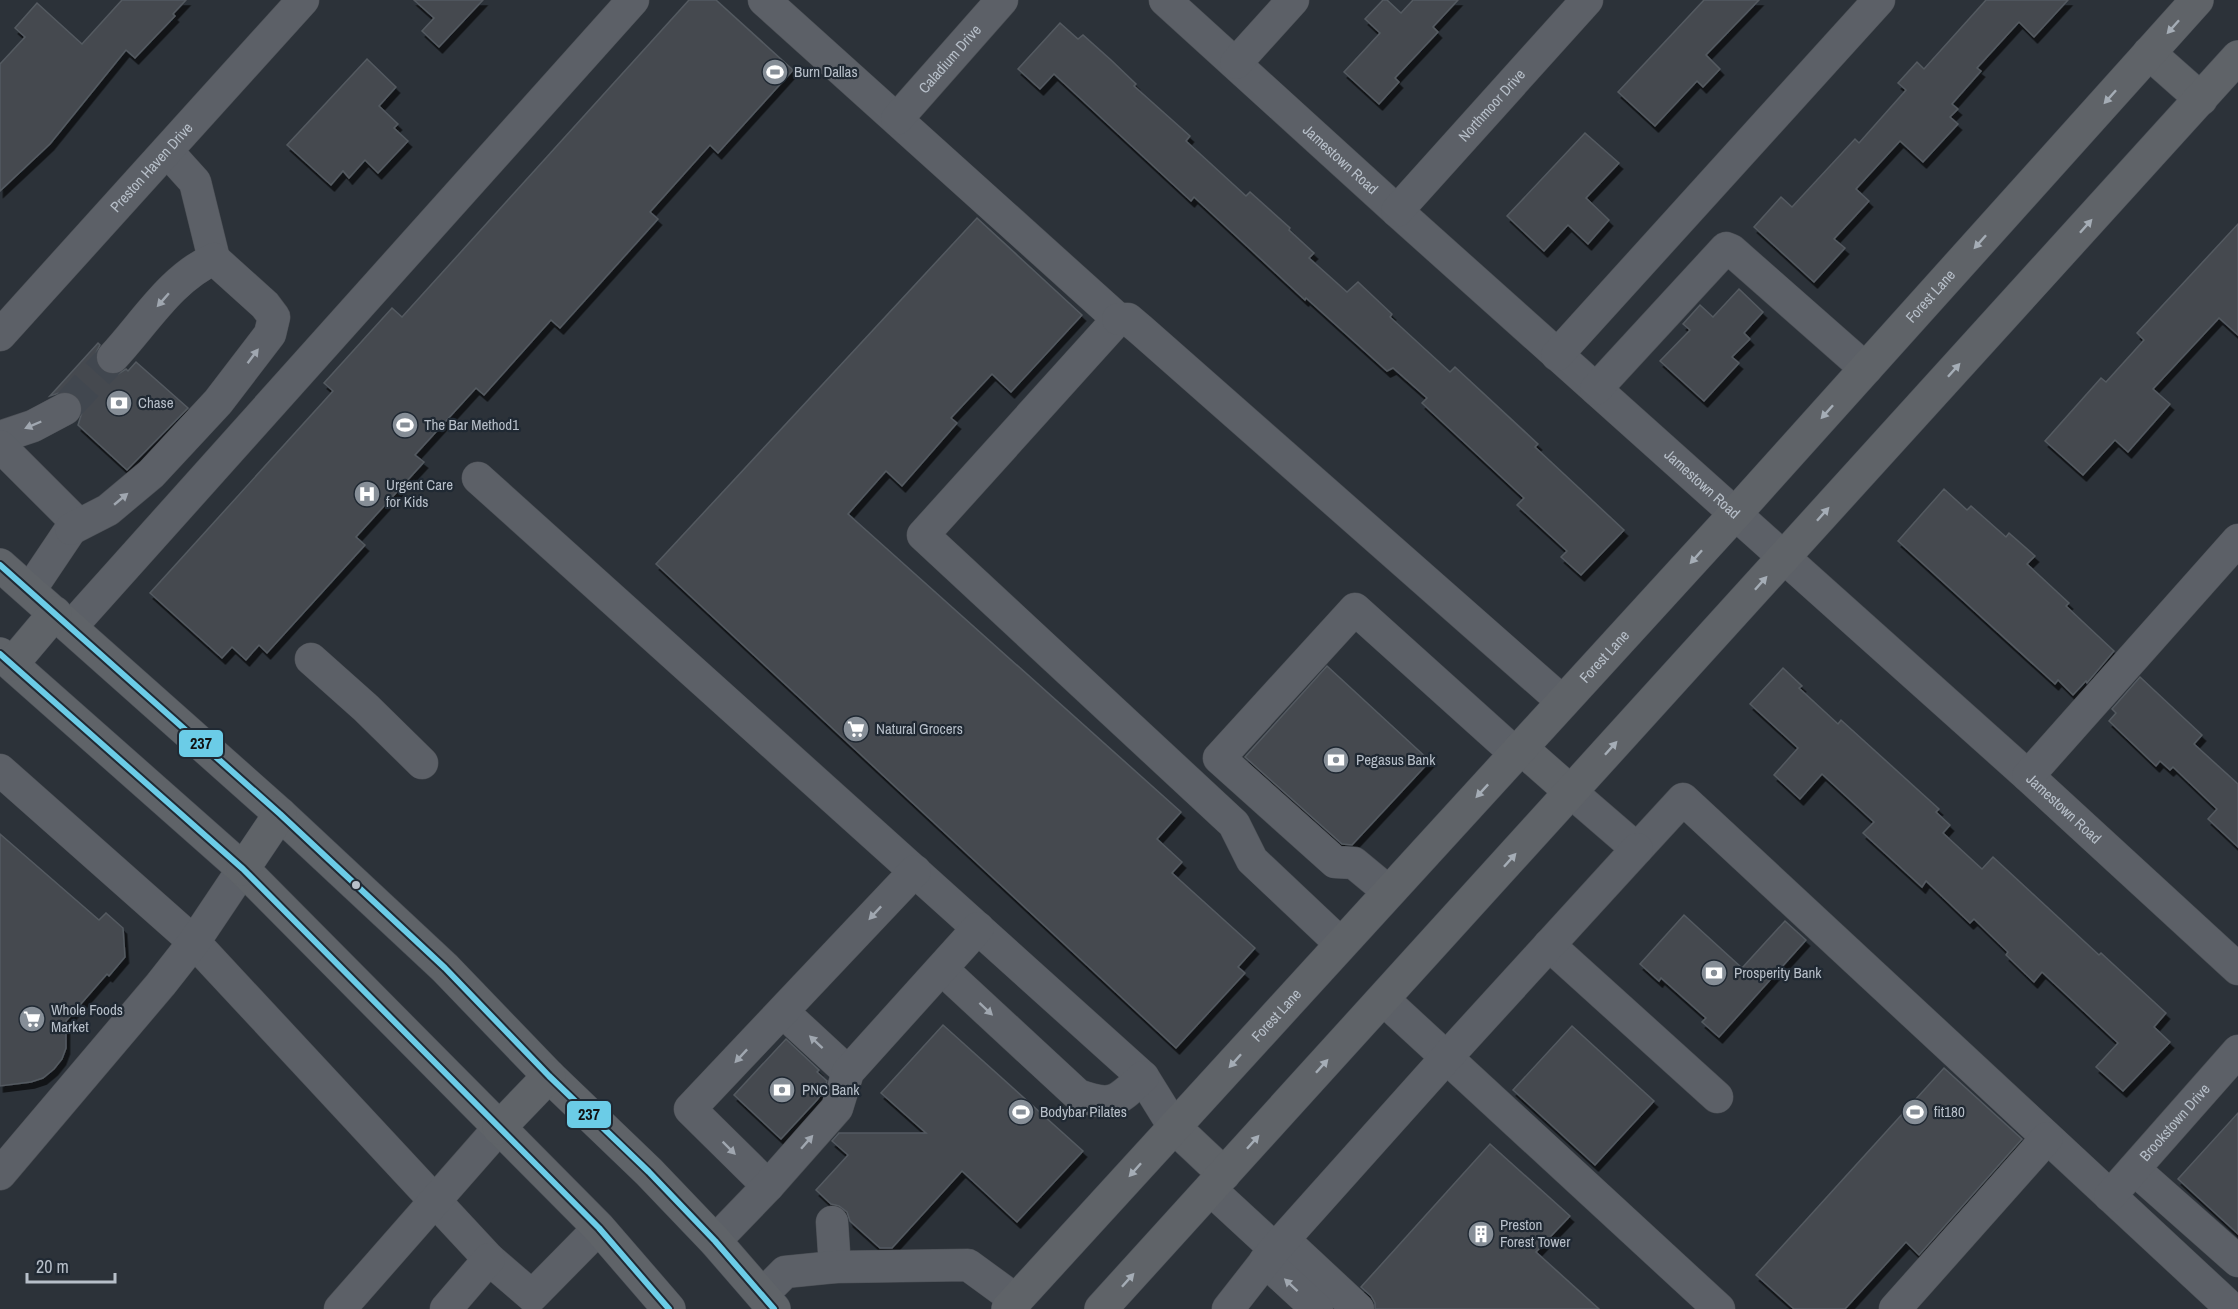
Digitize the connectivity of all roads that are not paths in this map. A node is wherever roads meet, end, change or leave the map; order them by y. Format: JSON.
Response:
{"nodes":[{"id":1,"x":303,"y":0,"type":"edge"},
{"id":2,"x":633,"y":0,"type":"edge"},
{"id":3,"x":764,"y":0,"type":"edge"},
{"id":4,"x":1002,"y":0,"type":"edge"},
{"id":5,"x":1165,"y":0,"type":"edge"},
{"id":6,"x":1293,"y":0,"type":"edge"},
{"id":7,"x":1587,"y":0,"type":"edge"},
{"id":8,"x":1879,"y":0,"type":"edge"},
{"id":9,"x":2197,"y":0,"type":"edge"},
{"id":10,"x":2149,"y":53,"type":"junction"},
{"id":11,"x":2238,"y":57,"type":"edge"},
{"id":12,"x":1236,"y":63,"type":"junction"},
{"id":13,"x":2201,"y":99,"type":"junction"},
{"id":14,"x":897,"y":119,"type":"junction"},
{"id":15,"x":167,"y":151,"type":"junction"},
{"id":16,"x":1397,"y":211,"type":"junction"},
{"id":17,"x":214,"y":259,"type":"junction"},
{"id":18,"x":1118,"y":319,"type":"junction"},
{"id":19,"x":0,"y":335,"type":"edge"},
{"id":20,"x":1557,"y":355,"type":"junction"},
{"id":21,"x":113,"y":357,"type":"tunnel mouth"},
{"id":22,"x":1866,"y":369,"type":"junction"},
{"id":23,"x":1596,"y":389,"type":"junction"},
{"id":24,"x":64,"y":410,"type":"tunnel mouth"},
{"id":25,"x":0,"y":437,"type":"edge"},
{"id":26,"x":0,"y":446,"type":"edge"},
{"id":27,"x":478,"y":478,"type":"dead end"},
{"id":28,"x":1735,"y":514,"type":"junction"},
{"id":29,"x":71,"y":529,"type":"junction"},
{"id":30,"x":2238,"y":540,"type":"edge"},
{"id":31,"x":1784,"y":558,"type":"junction"},
{"id":32,"x":0,"y":565,"type":"edge"},
{"id":33,"x":30,"y":590,"type":"junction"},
{"id":34,"x":63,"y":620,"type":"junction"},
{"id":35,"x":311,"y":659,"type":"dead end"},
{"id":36,"x":4,"y":665,"type":"edge"},
{"id":37,"x":1563,"y":702,"type":"junction"},
{"id":38,"x":1519,"y":751,"type":"junction"},
{"id":39,"x":422,"y":763,"type":"dead end"},
{"id":40,"x":0,"y":770,"type":"edge"},
{"id":41,"x":2028,"y":776,"type":"junction"},
{"id":42,"x":1571,"y":792,"type":"junction"},
{"id":43,"x":280,"y":814,"type":"junction"},
{"id":44,"x":1637,"y":849,"type":"junction"},
{"id":45,"x":243,"y":868,"type":"junction"},
{"id":46,"x":915,"y":871,"type":"junction"},
{"id":47,"x":1389,"y":892,"type":"junction"},
{"id":48,"x":978,"y":928,"type":"junction"},
{"id":49,"x":194,"y":942,"type":"junction"},
{"id":50,"x":1341,"y":944,"type":"junction"},
{"id":51,"x":1549,"y":945,"type":"junction"},
{"id":52,"x":2238,"y":969,"type":"edge"},
{"id":53,"x":943,"y":970,"type":"junction"},
{"id":54,"x":1383,"y":999,"type":"junction"},
{"id":55,"x":783,"y":1012,"type":"junction"},
{"id":56,"x":2238,"y":1051,"type":"edge"},
{"id":57,"x":1446,"y":1058,"type":"junction"},
{"id":58,"x":848,"y":1072,"type":"junction"},
{"id":59,"x":549,"y":1076,"type":"junction"},
{"id":60,"x":1143,"y":1077,"type":"junction"},
{"id":61,"x":1717,"y":1097,"type":"dead end"},
{"id":62,"x":1174,"y":1127,"type":"junction"},
{"id":63,"x":499,"y":1128,"type":"junction"},
{"id":64,"x":2047,"y":1138,"type":"junction"},
{"id":65,"x":2134,"y":1169,"type":"junction"},
{"id":66,"x":0,"y":1174,"type":"edge"},
{"id":67,"x":1217,"y":1182,"type":"junction"},
{"id":68,"x":768,"y":1186,"type":"junction"},
{"id":69,"x":2110,"y":1196,"type":"junction"},
{"id":70,"x":435,"y":1200,"type":"junction"},
{"id":71,"x":832,"y":1222,"type":"dead end"},
{"id":72,"x":599,"y":1228,"type":"junction"},
{"id":73,"x":715,"y":1241,"type":"junction"},
{"id":74,"x":1275,"y":1250,"type":"junction"},
{"id":75,"x":489,"y":1259,"type":"junction"},
{"id":76,"x":2238,"y":1261,"type":"edge"},
{"id":77,"x":835,"y":1266,"type":"junction"},
{"id":78,"x":538,"y":1302,"type":"edge"},
{"id":79,"x":768,"y":1302,"type":"edge"},
{"id":80,"x":1703,"y":1304,"type":"edge"},
{"id":81,"x":1012,"y":1305,"type":"edge"},
{"id":82,"x":340,"y":1309,"type":"edge"},
{"id":83,"x":446,"y":1309,"type":"edge"},
{"id":84,"x":669,"y":1309,"type":"edge"},
{"id":85,"x":1101,"y":1309,"type":"edge"},
{"id":86,"x":1228,"y":1309,"type":"edge"},
{"id":87,"x":1317,"y":1309,"type":"edge"},
{"id":88,"x":1358,"y":1309,"type":"edge"},
{"id":89,"x":1895,"y":1309,"type":"edge"},
{"id":90,"x":2232,"y":1309,"type":"edge"}],
"edges":[{"from":1,"to":15,"type":"street","name":"Preston Haven Drive"},
{"from":2,"to":34,"type":"street"},
{"from":3,"to":14,"type":"street"},
{"from":4,"to":14,"type":"street","name":"Caladium Drive"},
{"from":5,"to":12,"type":"street","name":"Jamestown Road"},
{"from":6,"to":12,"type":"street"},
{"from":7,"to":16,"type":"street","name":"Northmoor Drive"},
{"from":8,"to":20,"type":"street"},
{"from":9,"to":10,"type":"main road","name":"Forest Lane","one_way":true},
{"from":10,"to":13,"type":"main road"},
{"from":10,"to":22,"type":"main road","name":"Forest Lane","one_way":true},
{"from":11,"to":13,"type":"main road"},
{"from":12,"to":16,"type":"street","name":"Jamestown Road"},
{"from":31,"to":13,"type":"main road","one_way":true},
{"from":14,"to":18,"type":"street"},
{"from":15,"to":17,"type":"street"},
{"from":15,"to":19,"type":"street","name":"Preston Haven Drive"},
{"from":16,"to":20,"type":"street","name":"Jamestown Road"},
{"from":17,"to":21,"type":"street","one_way":true},
{"from":29,"to":17,"type":"street","one_way":true},
{"from":18,"to":37,"type":"street"},
{"from":18,"to":50,"type":"street"},
{"from":20,"to":23,"type":"street","name":"Jamestown Road"},
{"from":22,"to":23,"type":"street"},
{"from":22,"to":28,"type":"main road","name":"Forest Lane","one_way":true},
{"from":23,"to":28,"type":"street","name":"Jamestown Road"},
{"from":24,"to":25,"type":"street","one_way":true},
{"from":26,"to":29,"type":"street"},
{"from":27,"to":46,"type":"street"},
{"from":28,"to":31,"type":"street","name":"Jamestown Road"},
{"from":28,"to":37,"type":"main road","name":"Forest Lane","one_way":true},
{"from":29,"to":33,"type":"street"},
{"from":30,"to":41,"type":"street"},
{"from":31,"to":41,"type":"street","name":"Jamestown Road"},
{"from":42,"to":31,"type":"main road","one_way":true},
{"from":32,"to":33,"type":"main road"},
{"from":33,"to":34,"type":"main road"},
{"from":34,"to":36,"type":"main road"},
{"from":34,"to":43,"type":"main road"},
{"from":35,"to":39,"type":"street"},
{"from":36,"to":45,"type":"main road"},
{"from":37,"to":38,"type":"main road","name":"Forest Lane"},
{"from":38,"to":42,"type":"main road"},
{"from":38,"to":47,"type":"main road","name":"Forest Lane","one_way":true},
{"from":38,"to":47,"type":"street"},
{"from":40,"to":49,"type":"street"},
{"from":41,"to":52,"type":"street","name":"Jamestown Road"},
{"from":42,"to":44,"type":"street"},
{"from":54,"to":42,"type":"main road","one_way":true},
{"from":43,"to":45,"type":"main road"},
{"from":43,"to":59,"type":"main road"},
{"from":44,"to":51,"type":"street"},
{"from":44,"to":64,"type":"street"},
{"from":45,"to":49,"type":"street"},
{"from":45,"to":63,"type":"main road"},
{"from":46,"to":48,"type":"street"},
{"from":46,"to":55,"type":"street","one_way":true},
{"from":47,"to":50,"type":"main road","name":"Forest Lane"},
{"from":48,"to":53,"type":"street"},
{"from":48,"to":60,"type":"street"},
{"from":49,"to":66,"type":"street"},
{"from":49,"to":70,"type":"street"},
{"from":50,"to":62,"type":"main road","name":"Forest Lane","one_way":true},
{"from":51,"to":57,"type":"street"},
{"from":51,"to":61,"type":"street"},
{"from":53,"to":58,"type":"street"},
{"from":53,"to":60,"type":"street","one_way":true},
{"from":54,"to":57,"type":"street"},
{"from":67,"to":54,"type":"main road","one_way":true},
{"from":58,"to":55,"type":"street","one_way":true},
{"from":55,"to":68,"type":"street","one_way":true},
{"from":56,"to":65,"type":"street","name":"Brookstown Drive"},
{"from":57,"to":74,"type":"street"},
{"from":57,"to":80,"type":"street"},
{"from":68,"to":58,"type":"street","one_way":true},
{"from":59,"to":63,"type":"main road"},
{"from":59,"to":73,"type":"main road"},
{"from":60,"to":62,"type":"street"},
{"from":62,"to":67,"type":"main road"},
{"from":62,"to":81,"type":"main road","name":"Forest Lane","one_way":true},
{"from":63,"to":70,"type":"street"},
{"from":63,"to":72,"type":"main road"},
{"from":64,"to":69,"type":"street"},
{"from":64,"to":89,"type":"street"},
{"from":65,"to":69,"type":"street","name":"Brookstown Drive"},
{"from":65,"to":76,"type":"street"},
{"from":67,"to":74,"type":"street"},
{"from":85,"to":67,"type":"main road","one_way":true},
{"from":68,"to":73,"type":"street"},
{"from":69,"to":90,"type":"street"},
{"from":70,"to":75,"type":"street"},
{"from":70,"to":82,"type":"street"},
{"from":71,"to":77,"type":"street"},
{"from":72,"to":78,"type":"street"},
{"from":72,"to":84,"type":"main road"},
{"from":73,"to":79,"type":"main road"},
{"from":74,"to":86,"type":"street"},
{"from":87,"to":74,"type":"street","one_way":true},
{"from":74,"to":88,"type":"street"},
{"from":75,"to":78,"type":"street"},
{"from":75,"to":83,"type":"street"},
{"from":77,"to":79,"type":"street"},
{"from":77,"to":81,"type":"street"}]}
